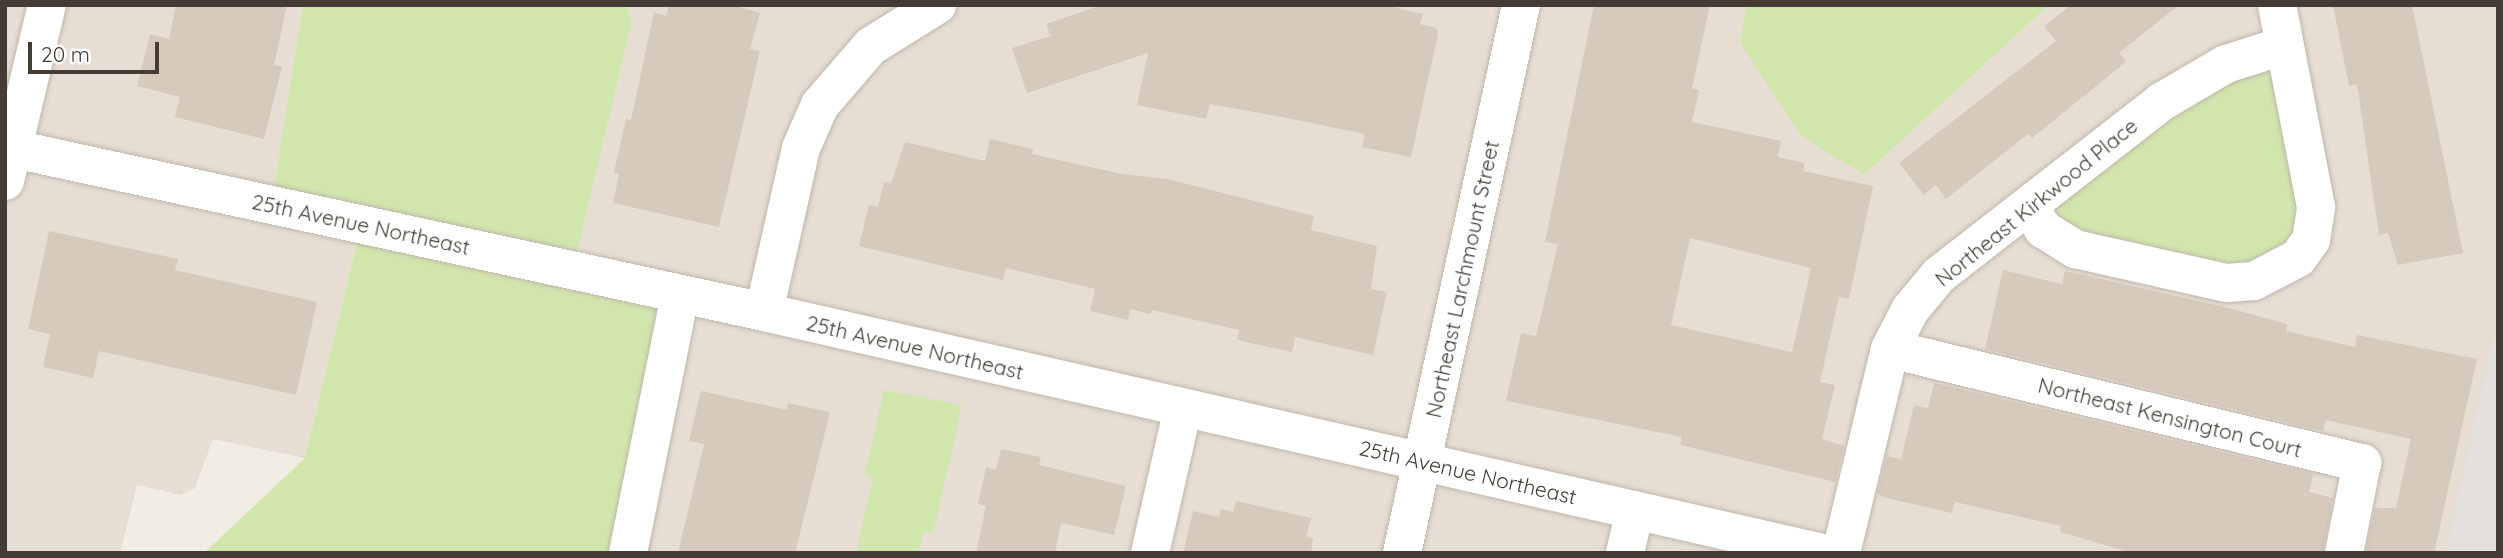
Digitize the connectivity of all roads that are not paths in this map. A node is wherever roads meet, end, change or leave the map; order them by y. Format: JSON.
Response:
{"nodes":[{"id":1,"x":47,"y":5,"type":"edge"},
{"id":2,"x":937,"y":5,"type":"edge"},
{"id":3,"x":1521,"y":5,"type":"edge"},
{"id":4,"x":2277,"y":5,"type":"edge"},
{"id":5,"x":2283,"y":46,"type":"junction"},
{"id":6,"x":8,"y":159,"type":"edge"},
{"id":7,"x":2030,"y":208,"type":"junction"},
{"id":8,"x":680,"y":294,"type":"junction"},
{"id":9,"x":764,"y":312,"type":"junction"},
{"id":10,"x":1890,"y":349,"type":"junction"},
{"id":11,"x":1183,"y":408,"type":"junction"},
{"id":12,"x":1423,"y":461,"type":"junction"},
{"id":13,"x":1635,"y":510,"type":"junction"},
{"id":14,"x":628,"y":553,"type":"edge"},
{"id":15,"x":1150,"y":553,"type":"edge"},
{"id":16,"x":1402,"y":553,"type":"edge"},
{"id":17,"x":1625,"y":553,"type":"edge"},
{"id":18,"x":1823,"y":553,"type":"edge"},
{"id":19,"x":1841,"y":553,"type":"edge"},
{"id":20,"x":2344,"y":553,"type":"edge"}],
"edges":[{"from":1,"to":6,"type":"street"},
{"from":2,"to":9,"type":"street"},
{"from":3,"to":12,"type":"street","name":"Northeast Larchmount Street"},
{"from":4,"to":5,"type":"street"},
{"from":5,"to":7,"type":"street","name":"Northeast Kirkwood Place"},
{"from":5,"to":7,"type":"street"},
{"from":6,"to":8,"type":"street","name":"25th Avenue Northeast"},
{"from":7,"to":10,"type":"street","name":"Northeast Kirkwood Place"},
{"from":8,"to":9,"type":"street","name":"25th Avenue Northeast"},
{"from":8,"to":14,"type":"street"},
{"from":9,"to":11,"type":"street","name":"25th Avenue Northeast"},
{"from":10,"to":19,"type":"street","name":"Northeast Kirkwood Place"},
{"from":10,"to":20,"type":"street","name":"Northeast Kensington Court"},
{"from":11,"to":12,"type":"street","name":"25th Avenue Northeast"},
{"from":11,"to":15,"type":"street"},
{"from":12,"to":13,"type":"street","name":"25th Avenue Northeast"},
{"from":12,"to":16,"type":"street","name":"Northeast Larchmount Street"},
{"from":13,"to":17,"type":"street"},
{"from":13,"to":18,"type":"street","name":"25th Avenue Northeast"}]}
